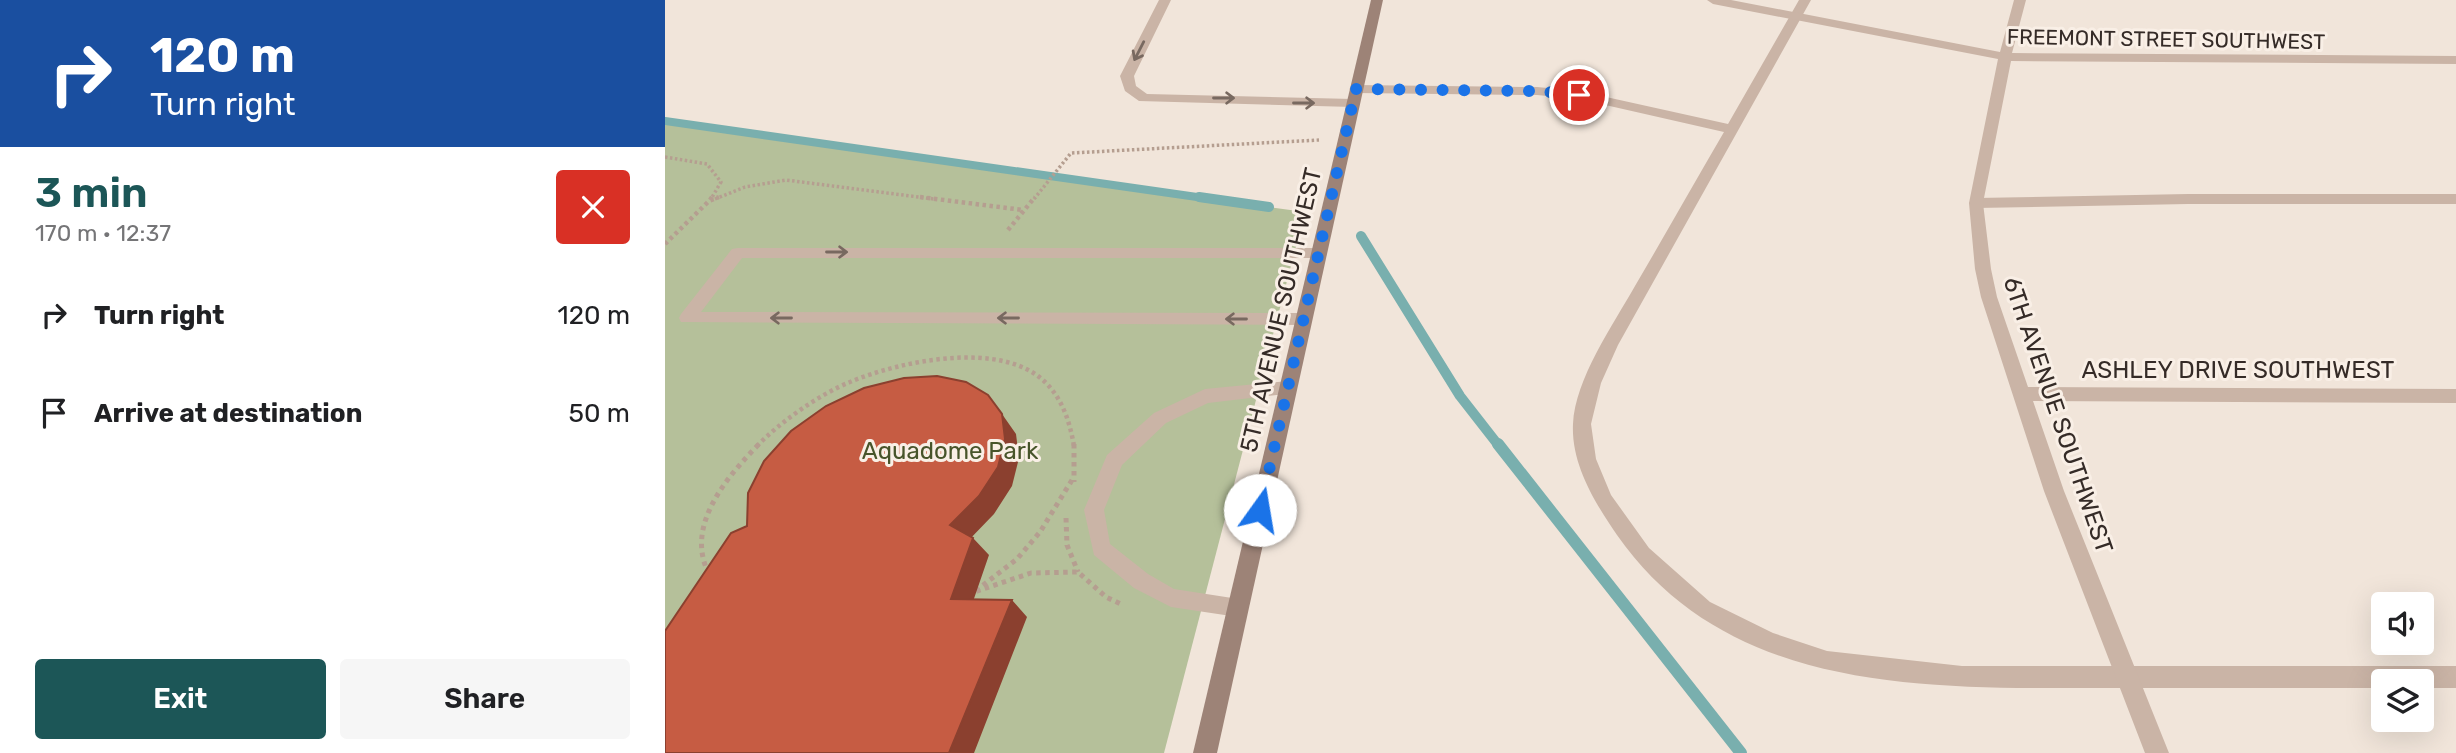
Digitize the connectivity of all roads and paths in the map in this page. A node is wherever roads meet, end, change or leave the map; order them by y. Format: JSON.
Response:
{"nodes":[{"id":1,"x":1165,"y":0,"type":"edge"},
{"id":2,"x":1377,"y":0,"type":"edge"},
{"id":3,"x":1713,"y":0,"type":"edge"},
{"id":4,"x":2020,"y":0,"type":"edge"},
{"id":5,"x":1801,"y":8,"type":"edge"},
{"id":6,"x":2005,"y":57,"type":"junction"},
{"id":7,"x":2456,"y":60,"type":"edge"},
{"id":8,"x":1355,"y":96,"type":"junction"},
{"id":9,"x":1731,"y":129,"type":"junction"},
{"id":10,"x":1310,"y":140,"type":"dead end"},
{"id":11,"x":665,"y":157,"type":"edge"},
{"id":12,"x":2456,"y":200,"type":"edge"},
{"id":13,"x":709,"y":201,"type":"junction"},
{"id":14,"x":1976,"y":203,"type":"junction"},
{"id":15,"x":665,"y":244,"type":"edge"},
{"id":16,"x":1319,"y":253,"type":"junction"},
{"id":17,"x":1304,"y":319,"type":"junction"},
{"id":18,"x":1288,"y":388,"type":"junction"},
{"id":19,"x":2020,"y":394,"type":"junction"},
{"id":20,"x":2456,"y":396,"type":"edge"},
{"id":21,"x":714,"y":583,"type":"edge"},
{"id":22,"x":1238,"y":607,"type":"junction"},
{"id":23,"x":1128,"y":608,"type":"dead end"},
{"id":24,"x":2456,"y":677,"type":"edge"},
{"id":25,"x":2128,"y":679,"type":"junction"},
{"id":26,"x":1205,"y":753,"type":"edge"},
{"id":27,"x":2157,"y":753,"type":"edge"}],
"edges":[{"from":1,"to":8,"type":"street","one_way":true},
{"from":2,"to":8,"type":"street","name":"5TH AVENUE SOUTHWEST"},
{"from":3,"to":5,"type":"street","name":"FREEMONT STREET SOUTHWEST"},
{"from":4,"to":6,"type":"street","name":"6TH AVENUE SOUTHWEST"},
{"from":5,"to":6,"type":"street","name":"FREEMONT STREET SOUTHWEST"},
{"from":5,"to":9,"type":"street"},
{"from":6,"to":7,"type":"street","name":"FREEMONT STREET SOUTHWEST"},
{"from":6,"to":14,"type":"street","name":"6TH AVENUE SOUTHWEST"},
{"from":8,"to":9,"type":"street"},
{"from":8,"to":16,"type":"street","name":"5TH AVENUE SOUTHWEST"},
{"from":9,"to":25,"type":"street"},
{"from":10,"to":13,"type":"path"},
{"from":11,"to":13,"type":"path"},
{"from":12,"to":14,"type":"street"},
{"from":13,"to":15,"type":"path"},
{"from":14,"to":19,"type":"street","name":"6TH AVENUE SOUTHWEST"},
{"from":16,"to":17,"type":"street","name":"5TH AVENUE SOUTHWEST"},
{"from":17,"to":16,"type":"street","one_way":true},
{"from":17,"to":18,"type":"street","name":"5TH AVENUE SOUTHWEST"},
{"from":18,"to":22,"type":"street","name":"5TH AVENUE SOUTHWEST"},
{"from":18,"to":22,"type":"street"},
{"from":19,"to":20,"type":"street","name":"ASHLEY DRIVE SOUTHWEST"},
{"from":19,"to":25,"type":"street","name":"6TH AVENUE SOUTHWEST"},
{"from":21,"to":23,"type":"path"},
{"from":22,"to":26,"type":"street","name":"5TH AVENUE SOUTHWEST"},
{"from":24,"to":25,"type":"street"},
{"from":25,"to":27,"type":"street","name":"6TH AVENUE SOUTHWEST"}]}
